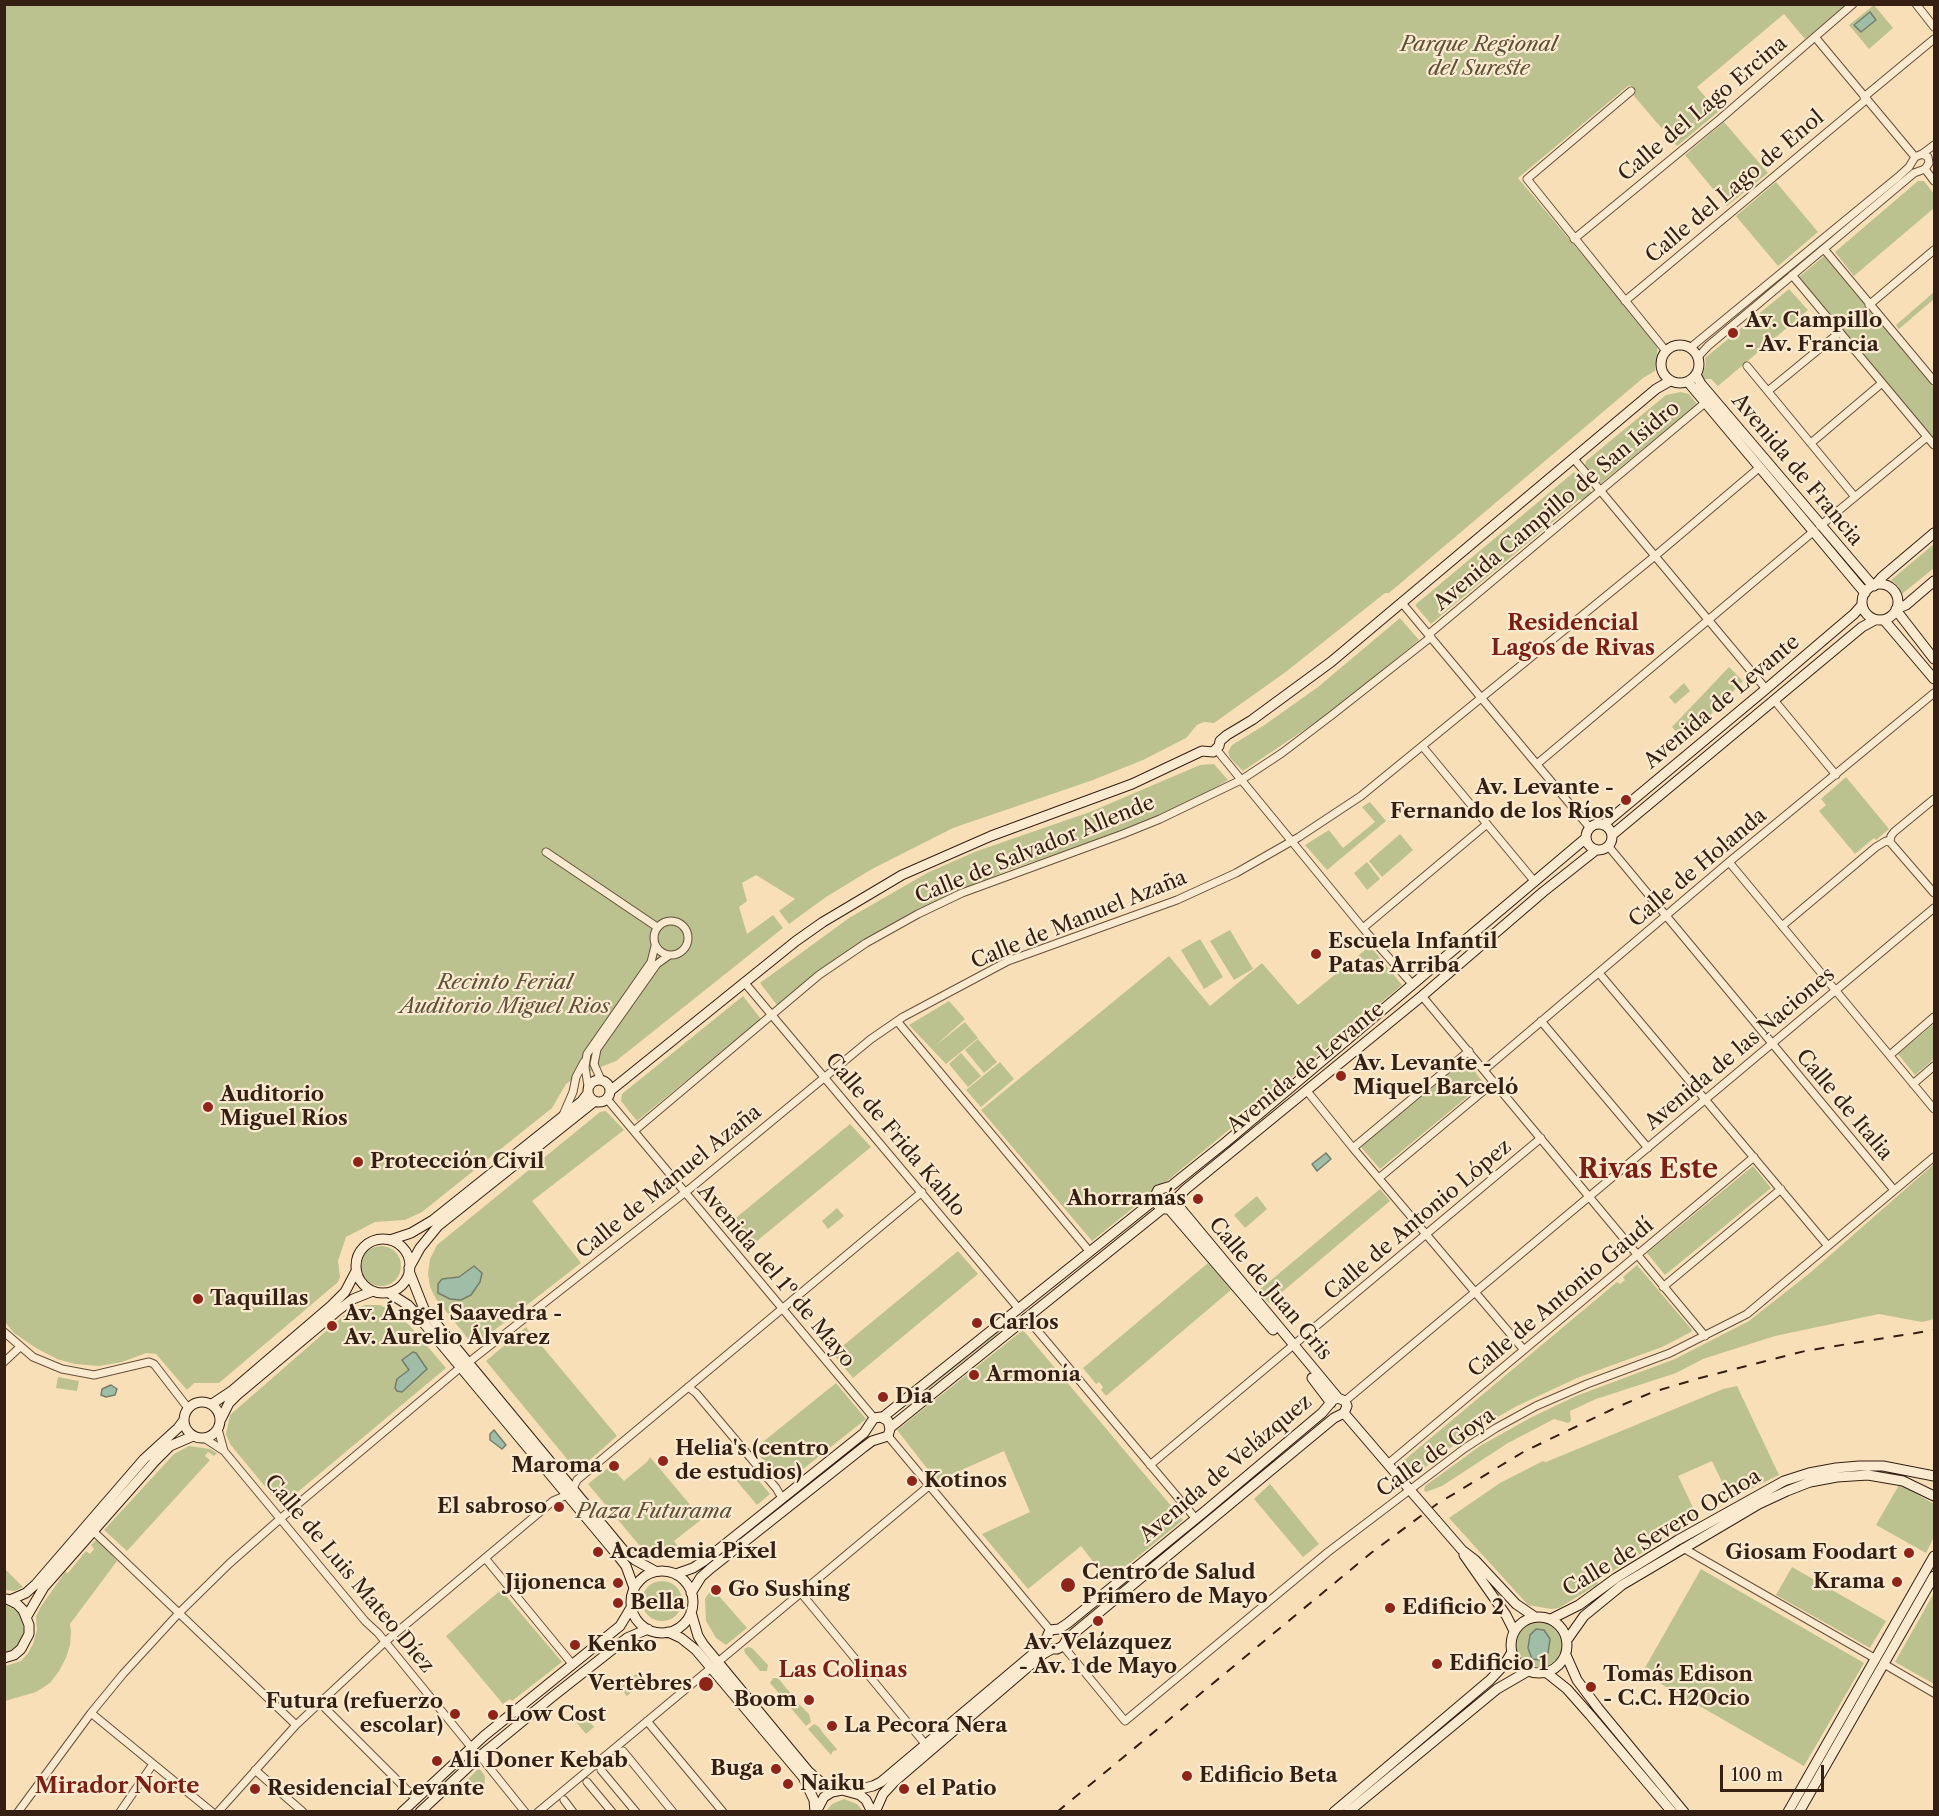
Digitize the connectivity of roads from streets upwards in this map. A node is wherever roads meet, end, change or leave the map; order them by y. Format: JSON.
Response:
{"nodes":[{"id":1,"x":1853,"y":4,"type":"edge"},
{"id":2,"x":1916,"y":4,"type":"edge"},
{"id":3,"x":1935,"y":27,"type":"edge"},
{"id":4,"x":1815,"y":37,"type":"junction"},
{"id":5,"x":1935,"y":39,"type":"edge"},
{"id":6,"x":1631,"y":91,"type":"dead end"},
{"id":7,"x":1866,"y":98,"type":"junction"},
{"id":8,"x":1935,"y":145,"type":"edge"},
{"id":9,"x":1919,"y":156,"type":"junction"},
{"id":10,"x":1930,"y":163,"type":"edge"},
{"id":11,"x":1911,"y":165,"type":"junction"},
{"id":12,"x":1916,"y":172,"type":"junction"},
{"id":13,"x":1935,"y":181,"type":"edge"},
{"id":14,"x":1574,"y":239,"type":"junction"},
{"id":15,"x":1824,"y":249,"type":"junction"},
{"id":16,"x":1935,"y":250,"type":"edge"},
{"id":17,"x":1792,"y":275,"type":"junction"},
{"id":18,"x":1625,"y":301,"type":"junction"},
{"id":19,"x":1869,"y":305,"type":"junction"},
{"id":20,"x":1840,"y":332,"type":"junction"},
{"id":21,"x":1690,"y":348,"type":"junction"},
{"id":22,"x":1666,"y":351,"type":"junction"},
{"id":23,"x":1698,"y":357,"type":"junction"},
{"id":24,"x":1747,"y":366,"type":"dead end"},
{"id":25,"x":1696,"y":375,"type":"junction"},
{"id":26,"x":1670,"y":381,"type":"junction"},
{"id":27,"x":1935,"y":381,"type":"edge"},
{"id":28,"x":1688,"y":382,"type":"junction"},
{"id":29,"x":1882,"y":383,"type":"junction"},
{"id":30,"x":1768,"y":391,"type":"junction"},
{"id":31,"x":1706,"y":402,"type":"junction"},
{"id":32,"x":1927,"y":437,"type":"junction"},
{"id":33,"x":1811,"y":443,"type":"junction"},
{"id":34,"x":1935,"y":446,"type":"edge"},
{"id":35,"x":1574,"y":459,"type":"junction"},
{"id":36,"x":1760,"y":467,"type":"junction"},
{"id":37,"x":1600,"y":491,"type":"junction"},
{"id":38,"x":1856,"y":497,"type":"junction"},
{"id":39,"x":1817,"y":529,"type":"junction"},
{"id":40,"x":1935,"y":532,"type":"edge"},
{"id":41,"x":1655,"y":556,"type":"junction"},
{"id":42,"x":1935,"y":581,"type":"edge"},
{"id":43,"x":1871,"y":588,"type":"junction"},
{"id":44,"x":1402,"y":603,"type":"junction"},
{"id":45,"x":1862,"y":605,"type":"junction"},
{"id":46,"x":1896,"y":610,"type":"junction"},
{"id":47,"x":1709,"y":620,"type":"junction"},
{"id":48,"x":1879,"y":620,"type":"junction"},
{"id":49,"x":1430,"y":636,"type":"junction"},
{"id":50,"x":1934,"y":657,"type":"edge"},
{"id":51,"x":1935,"y":679,"type":"edge"},
{"id":52,"x":1766,"y":689,"type":"junction"},
{"id":53,"x":1935,"y":693,"type":"edge"},
{"id":54,"x":1482,"y":698,"type":"junction"},
{"id":55,"x":1774,"y":700,"type":"junction"},
{"id":56,"x":1423,"y":747,"type":"junction"},
{"id":57,"x":1216,"y":749,"type":"junction"},
{"id":58,"x":1537,"y":764,"type":"junction"},
{"id":59,"x":1836,"y":775,"type":"junction"},
{"id":60,"x":1240,"y":780,"type":"junction"},
{"id":61,"x":1935,"y":799,"type":"edge"},
{"id":62,"x":1487,"y":824,"type":"junction"},
{"id":63,"x":1603,"y":825,"type":"junction"},
{"id":64,"x":1590,"y":828,"type":"junction"},
{"id":65,"x":1612,"y":835,"type":"junction"},
{"id":66,"x":1586,"y":838,"type":"junction"},
{"id":67,"x":1293,"y":841,"type":"junction"},
{"id":68,"x":1890,"y":842,"type":"junction"},
{"id":69,"x":1608,"y":847,"type":"junction"},
{"id":70,"x":1596,"y":850,"type":"junction"},
{"id":71,"x":546,"y":852,"type":"dead end"},
{"id":72,"x":1729,"y":862,"type":"junction"},
{"id":73,"x":1535,"y":882,"type":"junction"},
{"id":74,"x":1935,"y":893,"type":"edge"},
{"id":75,"x":1935,"y":908,"type":"edge"},
{"id":76,"x":1666,"y":918,"type":"junction"},
{"id":77,"x":1782,"y":926,"type":"junction"},
{"id":78,"x":657,"y":927,"type":"junction"},
{"id":79,"x":1363,"y":928,"type":"junction"},
{"id":80,"x":655,"y":946,"type":"junction"},
{"id":81,"x":668,"y":956,"type":"junction"},
{"id":82,"x":1599,"y":973,"type":"junction"},
{"id":83,"x":744,"y":982,"type":"junction"},
{"id":84,"x":1413,"y":985,"type":"junction"},
{"id":85,"x":1836,"y":990,"type":"junction"},
{"id":86,"x":1422,"y":996,"type":"junction"},
{"id":87,"x":772,"y":1014,"type":"junction"},
{"id":88,"x":1935,"y":1017,"type":"edge"},
{"id":89,"x":897,"y":1021,"type":"junction"},
{"id":90,"x":1540,"y":1021,"type":"junction"},
{"id":91,"x":1772,"y":1044,"type":"junction"},
{"id":92,"x":1469,"y":1051,"type":"junction"},
{"id":93,"x":1890,"y":1054,"type":"junction"},
{"id":94,"x":586,"y":1060,"type":"junction"},
{"id":95,"x":1935,"y":1066,"type":"edge"},
{"id":96,"x":1484,"y":1070,"type":"junction"},
{"id":97,"x":825,"y":1077,"type":"junction"},
{"id":98,"x":601,"y":1080,"type":"junction"},
{"id":99,"x":1494,"y":1082,"type":"junction"},
{"id":100,"x":1913,"y":1084,"type":"junction"},
{"id":101,"x":588,"y":1090,"type":"junction"},
{"id":102,"x":1307,"y":1090,"type":"junction"},
{"id":103,"x":609,"y":1095,"type":"junction"},
{"id":104,"x":1705,"y":1099,"type":"junction"},
{"id":105,"x":594,"y":1101,"type":"junction"},
{"id":106,"x":1935,"y":1109,"type":"edge"},
{"id":107,"x":563,"y":1116,"type":"junction"},
{"id":108,"x":634,"y":1131,"type":"junction"},
{"id":109,"x":1541,"y":1138,"type":"junction"},
{"id":110,"x":1353,"y":1148,"type":"junction"},
{"id":111,"x":1648,"y":1148,"type":"junction"},
{"id":112,"x":1754,"y":1157,"type":"junction"},
{"id":113,"x":1935,"y":1157,"type":"edge"},
{"id":114,"x":1379,"y":1178,"type":"junction"},
{"id":115,"x":1169,"y":1187,"type":"junction"},
{"id":116,"x":1780,"y":1189,"type":"junction"},
{"id":117,"x":1894,"y":1190,"type":"junction"},
{"id":118,"x":685,"y":1192,"type":"junction"},
{"id":119,"x":922,"y":1192,"type":"junction"},
{"id":120,"x":1589,"y":1196,"type":"junction"},
{"id":121,"x":1155,"y":1198,"type":"junction"},
{"id":122,"x":1171,"y":1205,"type":"junction"},
{"id":123,"x":1426,"y":1234,"type":"junction"},
{"id":124,"x":390,"y":1240,"type":"junction"},
{"id":125,"x":1828,"y":1246,"type":"junction"},
{"id":126,"x":1090,"y":1252,"type":"junction"},
{"id":127,"x":1637,"y":1255,"type":"junction"},
{"id":128,"x":409,"y":1270,"type":"junction"},
{"id":129,"x":356,"y":1271,"type":"junction"},
{"id":130,"x":1663,"y":1287,"type":"junction"},
{"id":131,"x":373,"y":1291,"type":"junction"},
{"id":132,"x":1475,"y":1292,"type":"junction"},
{"id":133,"x":388,"y":1293,"type":"junction"},
{"id":134,"x":781,"y":1308,"type":"junction"},
{"id":135,"x":1019,"y":1309,"type":"junction"},
{"id":136,"x":1026,"y":1317,"type":"junction"},
{"id":137,"x":4,"y":1332,"type":"edge"},
{"id":138,"x":1705,"y":1336,"type":"junction"},
{"id":139,"x":20,"y":1347,"type":"junction"},
{"id":140,"x":1291,"y":1348,"type":"junction"},
{"id":141,"x":1524,"y":1350,"type":"junction"},
{"id":142,"x":4,"y":1362,"type":"edge"},
{"id":143,"x":465,"y":1365,"type":"junction"},
{"id":144,"x":688,"y":1387,"type":"junction"},
{"id":145,"x":1336,"y":1402,"type":"junction"},
{"id":146,"x":212,"y":1404,"type":"junction"},
{"id":147,"x":188,"y":1408,"type":"junction"},
{"id":148,"x":1341,"y":1414,"type":"junction"},
{"id":149,"x":878,"y":1418,"type":"junction"},
{"id":150,"x":184,"y":1420,"type":"junction"},
{"id":151,"x":219,"y":1424,"type":"junction"},
{"id":152,"x":868,"y":1428,"type":"junction"},
{"id":153,"x":889,"y":1431,"type":"junction"},
{"id":154,"x":193,"y":1436,"type":"junction"},
{"id":155,"x":204,"y":1438,"type":"junction"},
{"id":156,"x":878,"y":1439,"type":"junction"},
{"id":157,"x":224,"y":1451,"type":"junction"},
{"id":158,"x":1389,"y":1463,"type":"junction"},
{"id":159,"x":1150,"y":1466,"type":"junction"},
{"id":160,"x":1935,"y":1476,"type":"edge"},
{"id":161,"x":930,"y":1485,"type":"junction"},
{"id":162,"x":570,"y":1492,"type":"junction"},
{"id":163,"x":1413,"y":1493,"type":"junction"},
{"id":164,"x":1935,"y":1496,"type":"edge"},
{"id":165,"x":782,"y":1498,"type":"junction"},
{"id":166,"x":280,"y":1519,"type":"junction"},
{"id":167,"x":1196,"y":1519,"type":"junction"},
{"id":168,"x":92,"y":1530,"type":"junction"},
{"id":169,"x":1683,"y":1548,"type":"junction"},
{"id":170,"x":1462,"y":1550,"type":"junction"},
{"id":171,"x":1935,"y":1556,"type":"edge"},
{"id":172,"x":485,"y":1558,"type":"junction"},
{"id":173,"x":655,"y":1571,"type":"junction"},
{"id":174,"x":676,"y":1574,"type":"junction"},
{"id":175,"x":1935,"y":1575,"type":"edge"},
{"id":176,"x":634,"y":1588,"type":"junction"},
{"id":177,"x":691,"y":1593,"type":"junction"},
{"id":178,"x":801,"y":1593,"type":"junction"},
{"id":179,"x":8,"y":1599,"type":"edge"},
{"id":180,"x":632,"y":1606,"type":"junction"},
{"id":181,"x":691,"y":1612,"type":"junction"},
{"id":182,"x":179,"y":1613,"type":"junction"},
{"id":183,"x":27,"y":1616,"type":"junction"},
{"id":184,"x":1535,"y":1617,"type":"junction"},
{"id":185,"x":1551,"y":1619,"type":"junction"},
{"id":186,"x":648,"y":1629,"type":"junction"},
{"id":187,"x":1054,"y":1629,"type":"junction"},
{"id":188,"x":1514,"y":1631,"type":"junction"},
{"id":189,"x":668,"y":1632,"type":"junction"},
{"id":190,"x":1046,"y":1640,"type":"junction"},
{"id":191,"x":1567,"y":1640,"type":"junction"},
{"id":192,"x":385,"y":1642,"type":"junction"},
{"id":193,"x":1065,"y":1643,"type":"junction"},
{"id":194,"x":1052,"y":1648,"type":"junction"},
{"id":195,"x":1512,"y":1652,"type":"junction"},
{"id":196,"x":1566,"y":1655,"type":"junction"},
{"id":197,"x":4,"y":1658,"type":"edge"},
{"id":198,"x":1880,"y":1662,"type":"junction"},
{"id":199,"x":573,"y":1665,"type":"junction"},
{"id":200,"x":714,"y":1665,"type":"junction"},
{"id":201,"x":1528,"y":1671,"type":"junction"},
{"id":202,"x":1547,"y":1673,"type":"junction"},
{"id":203,"x":1935,"y":1693,"type":"edge"},
{"id":204,"x":319,"y":1702,"type":"junction"},
{"id":205,"x":91,"y":1713,"type":"junction"},
{"id":206,"x":647,"y":1721,"type":"junction"},
{"id":207,"x":296,"y":1725,"type":"junction"},
{"id":208,"x":926,"y":1745,"type":"junction"},
{"id":209,"x":471,"y":1747,"type":"junction"},
{"id":210,"x":623,"y":1751,"type":"dead end"},
{"id":211,"x":480,"y":1756,"type":"junction"},
{"id":212,"x":153,"y":1764,"type":"junction"},
{"id":213,"x":255,"y":1770,"type":"junction"},
{"id":214,"x":601,"y":1770,"type":"dead end"},
{"id":215,"x":587,"y":1782,"type":"dead end"},
{"id":216,"x":847,"y":1790,"type":"junction"},
{"id":217,"x":415,"y":1798,"type":"junction"},
{"id":218,"x":564,"y":1800,"type":"dead end"},
{"id":219,"x":18,"y":1812,"type":"edge"},
{"id":220,"x":120,"y":1812,"type":"edge"},
{"id":221,"x":212,"y":1812,"type":"edge"},
{"id":222,"x":218,"y":1812,"type":"edge"},
{"id":223,"x":303,"y":1812,"type":"edge"},
{"id":224,"x":402,"y":1812,"type":"edge"},
{"id":225,"x":420,"y":1812,"type":"edge"},
{"id":226,"x":525,"y":1812,"type":"edge"},
{"id":227,"x":538,"y":1812,"type":"edge"},
{"id":228,"x":573,"y":1812,"type":"edge"},
{"id":229,"x":612,"y":1812,"type":"edge"},
{"id":230,"x":636,"y":1812,"type":"edge"},
{"id":231,"x":673,"y":1812,"type":"edge"},
{"id":232,"x":723,"y":1812,"type":"edge"},
{"id":233,"x":815,"y":1812,"type":"edge"},
{"id":234,"x":873,"y":1812,"type":"edge"},
{"id":235,"x":1334,"y":1812,"type":"edge"},
{"id":236,"x":1348,"y":1812,"type":"edge"},
{"id":237,"x":1672,"y":1812,"type":"edge"},
{"id":238,"x":1684,"y":1812,"type":"edge"},
{"id":239,"x":1788,"y":1812,"type":"edge"},
{"id":240,"x":1799,"y":1812,"type":"edge"}],
"edges":[{"from":1,"to":4,"type":"street","name":"Calle del Lago Ercina"},
{"from":2,"to":3,"type":"street"},
{"from":4,"to":7,"type":"street"},
{"from":4,"to":14,"type":"street","name":"Calle del Lago Ercina"},
{"from":5,"to":7,"type":"street","name":"Calle del Lago de Enol"},
{"from":6,"to":14,"type":"street"},
{"from":7,"to":9,"type":"street"},
{"from":7,"to":18,"type":"street","name":"Calle del Lago de Enol"},
{"from":8,"to":9,"type":"street"},
{"from":9,"to":10,"type":"street"},
{"from":9,"to":11,"type":"street"},
{"from":10,"to":12,"type":"street"},
{"from":10,"to":13,"type":"street"},
{"from":11,"to":12,"type":"street"},
{"from":11,"to":21,"type":"street"},
{"from":12,"to":15,"type":"street"},
{"from":14,"to":18,"type":"street"},
{"from":15,"to":17,"type":"street"},
{"from":15,"to":19,"type":"street"},
{"from":16,"to":19,"type":"street"},
{"from":17,"to":20,"type":"street"},
{"from":17,"to":23,"type":"street"},
{"from":18,"to":22,"type":"street"},
{"from":19,"to":27,"type":"street"},
{"from":20,"to":29,"type":"street"},
{"from":20,"to":30,"type":"street"},
{"from":21,"to":22,"type":"street"},
{"from":21,"to":23,"type":"street"},
{"from":22,"to":26,"type":"street"},
{"from":23,"to":25,"type":"street"},
{"from":24,"to":30,"type":"street"},
{"from":25,"to":28,"type":"street"},
{"from":25,"to":39,"type":"street","name":"Avenida de Francia"},
{"from":26,"to":28,"type":"street"},
{"from":26,"to":35,"type":"street"},
{"from":28,"to":31,"type":"street","name":"Avenida de Francia"},
{"from":29,"to":32,"type":"street"},
{"from":29,"to":33,"type":"street"},
{"from":30,"to":33,"type":"street"},
{"from":31,"to":36,"type":"street","name":"Avenida de Francia"},
{"from":31,"to":37,"type":"street","name":"Avenida Campillo de San Isidro"},
{"from":32,"to":34,"type":"street"},
{"from":32,"to":38,"type":"street"},
{"from":33,"to":38,"type":"street"},
{"from":35,"to":37,"type":"street"},
{"from":35,"to":44,"type":"street"},
{"from":36,"to":39,"type":"street","name":"Avenida de Francia"},
{"from":36,"to":41,"type":"street","name":"Calle de Manuel Azaña"},
{"from":37,"to":41,"type":"street"},
{"from":37,"to":49,"type":"street","name":"Avenida Campillo de San Isidro"},
{"from":38,"to":39,"type":"street"},
{"from":39,"to":43,"type":"street","name":"Avenida de Francia"},
{"from":39,"to":47,"type":"street"},
{"from":40,"to":43,"type":"street"},
{"from":41,"to":47,"type":"street"},
{"from":41,"to":54,"type":"street","name":"Calle de Manuel Azaña"},
{"from":42,"to":46,"type":"street"},
{"from":43,"to":45,"type":"street"},
{"from":43,"to":46,"type":"street"},
{"from":44,"to":49,"type":"street"},
{"from":44,"to":57,"type":"street"},
{"from":45,"to":48,"type":"street"},
{"from":45,"to":52,"type":"street","name":"Avenida de Levante"},
{"from":46,"to":48,"type":"street"},
{"from":46,"to":50,"type":"street"},
{"from":47,"to":52,"type":"street"},
{"from":47,"to":58,"type":"street"},
{"from":48,"to":51,"type":"street"},
{"from":48,"to":55,"type":"street","name":"Avenida de Levante"},
{"from":49,"to":54,"type":"street"},
{"from":49,"to":60,"type":"street","name":"Calle de Salvador Allende"},
{"from":52,"to":63,"type":"street","name":"Avenida de Levante"},
{"from":53,"to":59,"type":"street","name":"Calle de Holanda"},
{"from":54,"to":56,"type":"street","name":"Calle de Manuel Azaña"},
{"from":54,"to":58,"type":"street"},
{"from":55,"to":59,"type":"street"},
{"from":55,"to":65,"type":"street","name":"Avenida de Levante"},
{"from":56,"to":62,"type":"street"},
{"from":56,"to":67,"type":"street","name":"Calle de Manuel Azaña"},
{"from":57,"to":60,"type":"street"},
{"from":57,"to":83,"type":"street"},
{"from":58,"to":64,"type":"street"},
{"from":59,"to":72,"type":"street","name":"Calle de Holanda"},
{"from":60,"to":67,"type":"street"},
{"from":60,"to":87,"type":"street","name":"Calle de Salvador Allende"},
{"from":61,"to":68,"type":"street"},
{"from":62,"to":73,"type":"street"},
{"from":62,"to":79,"type":"street"},
{"from":63,"to":64,"type":"street"},
{"from":63,"to":65,"type":"street"},
{"from":64,"to":66,"type":"street"},
{"from":65,"to":69,"type":"street"},
{"from":66,"to":70,"type":"street"},
{"from":66,"to":73,"type":"street","name":"Avenida de Levante"},
{"from":67,"to":79,"type":"street"},
{"from":67,"to":89,"type":"street","name":"Calle de Manuel Azaña"},
{"from":68,"to":74,"type":"street"},
{"from":68,"to":77,"type":"street"},
{"from":69,"to":70,"type":"street"},
{"from":69,"to":76,"type":"street","name":"Calle de Italia"},
{"from":70,"to":86,"type":"street","name":"Avenida de Levante"},
{"from":71,"to":78,"type":"street"},
{"from":72,"to":76,"type":"street","name":"Calle de Holanda"},
{"from":72,"to":77,"type":"street"},
{"from":73,"to":84,"type":"street","name":"Avenida de Levante"},
{"from":75,"to":85,"type":"street","name":"Avenida de las Naciones"},
{"from":76,"to":82,"type":"street","name":"Calle de Holanda"},
{"from":76,"to":91,"type":"street","name":"Calle de Italia"},
{"from":77,"to":85,"type":"street"},
{"from":78,"to":80,"type":"street"},
{"from":78,"to":81,"type":"street"},
{"from":79,"to":84,"type":"street"},
{"from":80,"to":81,"type":"street"},
{"from":80,"to":94,"type":"street"},
{"from":81,"to":98,"type":"street"},
{"from":82,"to":90,"type":"street","name":"Calle de Holanda"},
{"from":82,"to":104,"type":"street"},
{"from":83,"to":87,"type":"street","name":"Calle de Frida Kahlo"},
{"from":83,"to":103,"type":"street"},
{"from":84,"to":115,"type":"street","name":"Avenida de Levante"},
{"from":85,"to":91,"type":"street","name":"Avenida de las Naciones"},
{"from":85,"to":93,"type":"street"},
{"from":86,"to":92,"type":"street"},
{"from":86,"to":102,"type":"street","name":"Avenida de Levante"},
{"from":87,"to":97,"type":"street","name":"Calle de Frida Kahlo"},
{"from":87,"to":108,"type":"street","name":"Calle de Salvador Allende"},
{"from":88,"to":93,"type":"street"},
{"from":89,"to":97,"type":"street","name":"Calle de Manuel Azaña"},
{"from":89,"to":126,"type":"street"},
{"from":90,"to":96,"type":"street","name":"Calle de Holanda"},
{"from":90,"to":111,"type":"street"},
{"from":91,"to":104,"type":"street","name":"Avenida de las Naciones"},
{"from":91,"to":117,"type":"street","name":"Calle de Italia"},
{"from":92,"to":96,"type":"street"},
{"from":92,"to":110,"type":"street"},
{"from":93,"to":100,"type":"street"},
{"from":94,"to":101,"type":"street"},
{"from":94,"to":107,"type":"street"},
{"from":95,"to":100,"type":"street"},
{"from":96,"to":99,"type":"street"},
{"from":97,"to":118,"type":"street","name":"Calle de Manuel Azaña"},
{"from":97,"to":119,"type":"street","name":"Calle de Frida Kahlo"},
{"from":98,"to":101,"type":"street"},
{"from":98,"to":103,"type":"street"},
{"from":99,"to":109,"type":"street"},
{"from":99,"to":114,"type":"street"},
{"from":100,"to":106,"type":"street"},
{"from":101,"to":105,"type":"street"},
{"from":101,"to":107,"type":"street"},
{"from":102,"to":110,"type":"street"},
{"from":102,"to":122,"type":"street","name":"Avenida de Levante"},
{"from":103,"to":105,"type":"street"},
{"from":103,"to":108,"type":"street","name":"Avenida del 1º de Mayo"},
{"from":104,"to":111,"type":"street","name":"Avenida de las Naciones"},
{"from":104,"to":112,"type":"street"},
{"from":105,"to":128,"type":"street"},
{"from":107,"to":124,"type":"street"},
{"from":108,"to":118,"type":"street","name":"Avenida del 1º de Mayo"},
{"from":109,"to":120,"type":"street"},
{"from":109,"to":123,"type":"street","name":"Calle de Antonio López"},
{"from":110,"to":114,"type":"street"},
{"from":111,"to":120,"type":"street","name":"Avenida de las Naciones"},
{"from":112,"to":116,"type":"street"},
{"from":112,"to":127,"type":"street","name":"Calle de Antonio Gaudí"},
{"from":113,"to":117,"type":"street","name":"Calle de Goya"},
{"from":114,"to":123,"type":"street"},
{"from":115,"to":121,"type":"street"},
{"from":115,"to":122,"type":"street"},
{"from":116,"to":125,"type":"street"},
{"from":116,"to":130,"type":"street"},
{"from":117,"to":125,"type":"street","name":"Calle de Goya"},
{"from":118,"to":134,"type":"street","name":"Avenida del 1º de Mayo"},
{"from":118,"to":143,"type":"street","name":"Calle de Manuel Azaña"},
{"from":119,"to":134,"type":"street"},
{"from":119,"to":135,"type":"street","name":"Calle de Frida Kahlo"},
{"from":120,"to":127,"type":"street"},
{"from":120,"to":132,"type":"street","name":"Avenida de las Naciones"},
{"from":121,"to":122,"type":"street"},
{"from":121,"to":126,"type":"street"},
{"from":122,"to":136,"type":"street","name":"Avenida de Levante"},
{"from":122,"to":140,"type":"street","name":"Calle de Juan Gris"},
{"from":123,"to":132,"type":"street"},
{"from":123,"to":140,"type":"street","name":"Calle de Antonio López"},
{"from":124,"to":128,"type":"street"},
{"from":124,"to":129,"type":"street"},
{"from":125,"to":138,"type":"street","name":"Calle de Goya"},
{"from":126,"to":135,"type":"street"},
{"from":127,"to":130,"type":"street"},
{"from":127,"to":141,"type":"street","name":"Calle de Antonio Gaudí"},
{"from":128,"to":133,"type":"street"},
{"from":128,"to":143,"type":"street"},
{"from":129,"to":131,"type":"street"},
{"from":129,"to":146,"type":"street"},
{"from":130,"to":138,"type":"street"},
{"from":131,"to":133,"type":"street"},
{"from":131,"to":151,"type":"street"},
{"from":132,"to":141,"type":"street"},
{"from":132,"to":145,"type":"street","name":"Avenida de las Naciones"},
{"from":133,"to":143,"type":"street"},
{"from":134,"to":144,"type":"street"},
{"from":134,"to":149,"type":"street","name":"Avenida del 1º de Mayo"},
{"from":135,"to":149,"type":"street"},
{"from":136,"to":153,"type":"street","name":"Avenida de Levante"},
{"from":136,"to":159,"type":"street"},
{"from":137,"to":139,"type":"street"},
{"from":138,"to":163,"type":"street","name":"Calle de Goya"},
{"from":139,"to":142,"type":"street"},
{"from":139,"to":147,"type":"street"},
{"from":140,"to":145,"type":"street","name":"Calle de Juan Gris"},
{"from":140,"to":159,"type":"street","name":"Calle de Antonio López"},
{"from":141,"to":158,"type":"street","name":"Calle de Antonio Gaudí"},
{"from":143,"to":162,"type":"street"},
{"from":143,"to":166,"type":"street","name":"Calle de Manuel Azaña"},
{"from":144,"to":162,"type":"street"},
{"from":144,"to":165,"type":"street"},
{"from":145,"to":148,"type":"street","name":"Calle de Juan Gris"},
{"from":145,"to":148,"type":"street"},
{"from":145,"to":167,"type":"street","name":"Avenida de Velázquez"},
{"from":146,"to":147,"type":"street"},
{"from":146,"to":151,"type":"street"},
{"from":147,"to":150,"type":"street"},
{"from":148,"to":158,"type":"street"},
{"from":148,"to":193,"type":"street","name":"Avenida de Velázquez"},
{"from":149,"to":152,"type":"street"},
{"from":149,"to":153,"type":"street"},
{"from":150,"to":154,"type":"street"},
{"from":150,"to":179,"type":"street"},
{"from":151,"to":155,"type":"street"},
{"from":151,"to":157,"type":"street","name":"Calle de Luis Mateo Díez"},
{"from":152,"to":156,"type":"street"},
{"from":152,"to":165,"type":"street"},
{"from":153,"to":156,"type":"street"},
{"from":153,"to":161,"type":"street"},
{"from":154,"to":155,"type":"street"},
{"from":154,"to":168,"type":"street"},
{"from":155,"to":157,"type":"street","name":"Calle de Luis Mateo Díez"},
{"from":156,"to":177,"type":"street"},
{"from":157,"to":166,"type":"street","name":"Calle de Luis Mateo Díez"},
{"from":158,"to":163,"type":"street"},
{"from":159,"to":167,"type":"street"},
{"from":160,"to":185,"type":"street","name":"Calle de Severo Ochoa"},
{"from":161,"to":178,"type":"street"},
{"from":161,"to":187,"type":"street"},
{"from":162,"to":172,"type":"street"},
{"from":162,"to":173,"type":"street"},
{"from":162,"to":176,"type":"street"},
{"from":163,"to":170,"type":"street","bridge":true},
{"from":163,"to":193,"type":"street","name":"Calle de Goya"},
{"from":164,"to":169,"type":"street","name":"Calle de Severo Ochoa"},
{"from":165,"to":174,"type":"street"},
{"from":166,"to":182,"type":"street","name":"Calle de Manuel Azaña"},
{"from":166,"to":192,"type":"street","name":"Calle de Luis Mateo Díez"},
{"from":167,"to":187,"type":"street","name":"Avenida de Velázquez"},
{"from":168,"to":182,"type":"street"},
{"from":168,"to":183,"type":"street"},
{"from":169,"to":191,"type":"street","name":"Calle de Severo Ochoa"},
{"from":169,"to":198,"type":"street"},
{"from":170,"to":184,"type":"street"},
{"from":170,"to":188,"type":"street"},
{"from":171,"to":198,"type":"street"},
{"from":172,"to":192,"type":"street"},
{"from":172,"to":199,"type":"street"},
{"from":173,"to":174,"type":"street"},
{"from":173,"to":176,"type":"street"},
{"from":174,"to":177,"type":"street"},
{"from":175,"to":198,"type":"street"},
{"from":176,"to":180,"type":"street"},
{"from":177,"to":181,"type":"street"},
{"from":178,"to":200,"type":"street"},
{"from":178,"to":208,"type":"street"},
{"from":179,"to":183,"type":"street"},
{"from":180,"to":186,"type":"street"},
{"from":180,"to":199,"type":"street"},
{"from":181,"to":189,"type":"street"},
{"from":181,"to":200,"type":"street"},
{"from":182,"to":205,"type":"street","name":"Calle de Manuel Azaña"},
{"from":182,"to":207,"type":"street"},
{"from":183,"to":197,"type":"street"},
{"from":184,"to":185,"type":"street"},
{"from":184,"to":188,"type":"street"},
{"from":185,"to":191,"type":"street"},
{"from":186,"to":189,"type":"street"},
{"from":186,"to":211,"type":"street"},
{"from":187,"to":190,"type":"street"},
{"from":187,"to":193,"type":"street"},
{"from":188,"to":195,"type":"street"},
{"from":189,"to":200,"type":"street"},
{"from":190,"to":194,"type":"street"},
{"from":190,"to":208,"type":"street"},
{"from":191,"to":196,"type":"street"},
{"from":192,"to":204,"type":"street"},
{"from":192,"to":209,"type":"street","name":"Calle de Luis Mateo Díez"},
{"from":193,"to":194,"type":"street"},
{"from":194,"to":234,"type":"street"},
{"from":195,"to":201,"type":"street"},
{"from":195,"to":235,"type":"street"},
{"from":196,"to":202,"type":"street"},
{"from":196,"to":238,"type":"street"},
{"from":198,"to":203,"type":"street"},
{"from":198,"to":239,"type":"street"},
{"from":198,"to":240,"type":"street"},
{"from":199,"to":209,"type":"street"},
{"from":200,"to":206,"type":"street"},
{"from":200,"to":216,"type":"street"},
{"from":200,"to":233,"type":"street"},
{"from":201,"to":202,"type":"street"},
{"from":201,"to":236,"type":"street"},
{"from":202,"to":237,"type":"street"},
{"from":204,"to":207,"type":"street"},
{"from":204,"to":217,"type":"street"},
{"from":205,"to":212,"type":"street"},
{"from":205,"to":219,"type":"street","name":"Calle de Manuel Azaña"},
{"from":206,"to":227,"type":"street"},
{"from":206,"to":232,"type":"street"},
{"from":207,"to":213,"type":"street"},
{"from":208,"to":216,"type":"street"},
{"from":209,"to":217,"type":"street"},
{"from":210,"to":231,"type":"street"},
{"from":211,"to":225,"type":"street"},
{"from":211,"to":226,"type":"street"},
{"from":212,"to":220,"type":"street"},
{"from":212,"to":221,"type":"street"},
{"from":213,"to":222,"type":"street"},
{"from":213,"to":223,"type":"street"},
{"from":214,"to":230,"type":"street"},
{"from":215,"to":229,"type":"street"},
{"from":216,"to":233,"type":"street"},
{"from":216,"to":234,"type":"street"},
{"from":217,"to":224,"type":"street"},
{"from":218,"to":228,"type":"street"}]}
